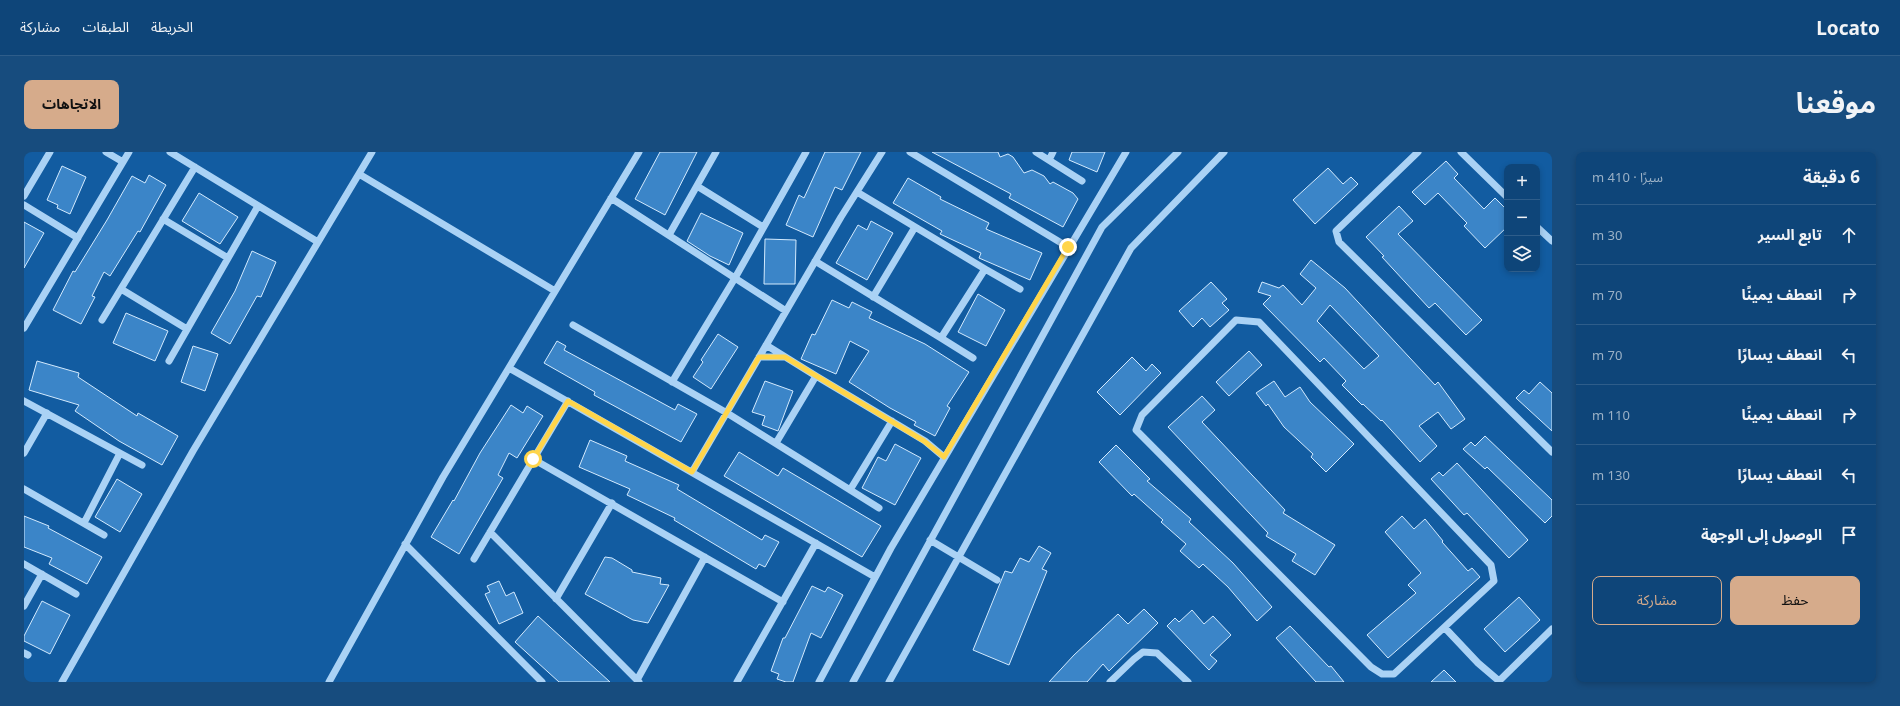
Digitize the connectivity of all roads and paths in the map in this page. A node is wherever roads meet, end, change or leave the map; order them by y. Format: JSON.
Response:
{"nodes":[{"id":1,"x":50,"y":152,"type":"edge"},
{"id":2,"x":106,"y":152,"type":"edge"},
{"id":3,"x":129,"y":152,"type":"edge"},
{"id":4,"x":170,"y":152,"type":"edge"},
{"id":5,"x":372,"y":152,"type":"edge"},
{"id":6,"x":639,"y":152,"type":"edge"},
{"id":7,"x":716,"y":152,"type":"edge"},
{"id":8,"x":882,"y":152,"type":"edge"},
{"id":9,"x":910,"y":152,"type":"edge"},
{"id":10,"x":1036,"y":152,"type":"edge"},
{"id":11,"x":1053,"y":152,"type":"edge"},
{"id":12,"x":1126,"y":152,"type":"edge"},
{"id":13,"x":1178,"y":152,"type":"edge"},
{"id":14,"x":1224,"y":152,"type":"edge"},
{"id":15,"x":1418,"y":152,"type":"edge"},
{"id":16,"x":1461,"y":152,"type":"edge"},
{"id":17,"x":804,"y":153,"type":"edge"},
{"id":18,"x":1049,"y":160,"type":"junction"},
{"id":19,"x":123,"y":162,"type":"junction"},
{"id":20,"x":195,"y":167,"type":"junction"},
{"id":21,"x":359,"y":174,"type":"junction"},
{"id":22,"x":1082,"y":181,"type":"dead end"},
{"id":23,"x":697,"y":186,"type":"junction"},
{"id":24,"x":857,"y":192,"type":"junction"},
{"id":25,"x":1504,"y":194,"type":"edge"},
{"id":26,"x":24,"y":196,"type":"edge"},
{"id":27,"x":611,"y":198,"type":"junction"},
{"id":28,"x":24,"y":205,"type":"edge"},
{"id":29,"x":258,"y":206,"type":"junction"},
{"id":30,"x":164,"y":219,"type":"junction"},
{"id":31,"x":915,"y":227,"type":"junction"},
{"id":32,"x":763,"y":228,"type":"junction"},
{"id":33,"x":1540,"y":230,"type":"edge"},
{"id":34,"x":668,"y":235,"type":"junction"},
{"id":35,"x":78,"y":238,"type":"junction"},
{"id":36,"x":1552,"y":241,"type":"edge"},
{"id":37,"x":318,"y":242,"type":"junction"},
{"id":38,"x":1068,"y":247,"type":"junction"},
{"id":39,"x":228,"y":258,"type":"junction"},
{"id":40,"x":815,"y":261,"type":"junction"},
{"id":41,"x":985,"y":269,"type":"junction"},
{"id":42,"x":735,"y":278,"type":"junction"},
{"id":43,"x":121,"y":289,"type":"junction"},
{"id":44,"x":1020,"y":289,"type":"dead end"},
{"id":45,"x":555,"y":292,"type":"junction"},
{"id":46,"x":873,"y":297,"type":"junction"},
{"id":47,"x":24,"y":311,"type":"edge"},
{"id":48,"x":786,"y":311,"type":"junction"},
{"id":49,"x":31,"y":316,"type":"junction"},
{"id":50,"x":102,"y":320,"type":"dead end"},
{"id":51,"x":573,"y":325,"type":"dead end"},
{"id":52,"x":24,"y":328,"type":"edge"},
{"id":53,"x":187,"y":330,"type":"junction"},
{"id":54,"x":941,"y":338,"type":"junction"},
{"id":55,"x":766,"y":345,"type":"junction"},
{"id":56,"x":759,"y":357,"type":"junction"},
{"id":57,"x":785,"y":357,"type":"junction"},
{"id":58,"x":973,"y":358,"type":"dead end"},
{"id":59,"x":169,"y":361,"type":"dead end"},
{"id":60,"x":509,"y":368,"type":"junction"},
{"id":61,"x":816,"y":376,"type":"junction"},
{"id":62,"x":672,"y":382,"type":"junction"},
{"id":63,"x":24,"y":401,"type":"edge"},
{"id":64,"x":568,"y":401,"type":"junction"},
{"id":65,"x":47,"y":413,"type":"junction"},
{"id":66,"x":727,"y":413,"type":"junction"},
{"id":67,"x":892,"y":421,"type":"junction"},
{"id":68,"x":776,"y":443,"type":"junction"},
{"id":69,"x":1552,"y":452,"type":"edge"},
{"id":70,"x":24,"y":453,"type":"edge"},
{"id":71,"x":120,"y":453,"type":"junction"},
{"id":72,"x":944,"y":457,"type":"junction"},
{"id":73,"x":533,"y":459,"type":"junction"},
{"id":74,"x":142,"y":465,"type":"dead end"},
{"id":75,"x":692,"y":472,"type":"junction"},
{"id":76,"x":24,"y":489,"type":"edge"},
{"id":77,"x":850,"y":490,"type":"junction"},
{"id":78,"x":612,"y":504,"type":"junction"},
{"id":79,"x":879,"y":508,"type":"dead end"},
{"id":80,"x":84,"y":524,"type":"junction"},
{"id":81,"x":490,"y":532,"type":"junction"},
{"id":82,"x":104,"y":535,"type":"dead end"},
{"id":83,"x":930,"y":540,"type":"junction"},
{"id":84,"x":816,"y":543,"type":"junction"},
{"id":85,"x":405,"y":544,"type":"junction"},
{"id":86,"x":705,"y":557,"type":"junction"},
{"id":87,"x":958,"y":557,"type":"junction"},
{"id":88,"x":474,"y":559,"type":"dead end"},
{"id":89,"x":24,"y":564,"type":"edge"},
{"id":90,"x":42,"y":574,"type":"junction"},
{"id":91,"x":875,"y":577,"type":"junction"},
{"id":92,"x":997,"y":580,"type":"dead end"},
{"id":93,"x":76,"y":594,"type":"dead end"},
{"id":94,"x":556,"y":599,"type":"junction"},
{"id":95,"x":783,"y":602,"type":"junction"},
{"id":96,"x":24,"y":606,"type":"edge"},
{"id":97,"x":1445,"y":628,"type":"junction"},
{"id":98,"x":1552,"y":629,"type":"edge"},
{"id":99,"x":638,"y":681,"type":"edge"},
{"id":100,"x":1499,"y":681,"type":"edge"},
{"id":101,"x":62,"y":682,"type":"edge"},
{"id":102,"x":329,"y":682,"type":"edge"},
{"id":103,"x":542,"y":682,"type":"edge"},
{"id":104,"x":738,"y":682,"type":"edge"},
{"id":105,"x":819,"y":682,"type":"edge"},
{"id":106,"x":853,"y":682,"type":"edge"},
{"id":107,"x":889,"y":682,"type":"edge"},
{"id":108,"x":1110,"y":682,"type":"edge"},
{"id":109,"x":1188,"y":682,"type":"edge"}],
"edges":[{"from":1,"to":26,"type":"street"},
{"from":2,"to":19,"type":"street"},
{"from":3,"to":19,"type":"street"},
{"from":4,"to":20,"type":"street"},
{"from":5,"to":21,"type":"street"},
{"from":6,"to":27,"type":"street"},
{"from":7,"to":23,"type":"street"},
{"from":8,"to":24,"type":"street"},
{"from":9,"to":38,"type":"street"},
{"from":10,"to":18,"type":"street"},
{"from":11,"to":18,"type":"street"},
{"from":12,"to":38,"type":"street"},
{"from":13,"to":83,"type":"street"},
{"from":14,"to":87,"type":"street"},
{"from":15,"to":69,"type":"street"},
{"from":16,"to":25,"type":"street"},
{"from":17,"to":32,"type":"street"},
{"from":18,"to":22,"type":"street"},
{"from":19,"to":35,"type":"street"},
{"from":20,"to":29,"type":"street"},
{"from":20,"to":30,"type":"street"},
{"from":21,"to":37,"type":"street"},
{"from":21,"to":45,"type":"street"},
{"from":23,"to":32,"type":"street"},
{"from":23,"to":34,"type":"street"},
{"from":24,"to":31,"type":"street"},
{"from":24,"to":40,"type":"street"},
{"from":27,"to":34,"type":"street"},
{"from":27,"to":45,"type":"street"},
{"from":28,"to":35,"type":"street"},
{"from":29,"to":37,"type":"street"},
{"from":29,"to":39,"type":"street"},
{"from":30,"to":39,"type":"street"},
{"from":30,"to":43,"type":"street"},
{"from":31,"to":41,"type":"street"},
{"from":31,"to":46,"type":"street"},
{"from":32,"to":42,"type":"street"},
{"from":33,"to":36,"type":"street"},
{"from":34,"to":42,"type":"street"},
{"from":35,"to":49,"type":"street"},
{"from":37,"to":101,"type":"street"},
{"from":38,"to":72,"type":"street"},
{"from":39,"to":53,"type":"street"},
{"from":40,"to":46,"type":"street"},
{"from":40,"to":48,"type":"street"},
{"from":41,"to":44,"type":"street"},
{"from":41,"to":54,"type":"street"},
{"from":42,"to":48,"type":"street"},
{"from":42,"to":62,"type":"street"},
{"from":43,"to":50,"type":"street"},
{"from":43,"to":53,"type":"street"},
{"from":45,"to":60,"type":"street"},
{"from":46,"to":54,"type":"street"},
{"from":47,"to":49,"type":"street"},
{"from":48,"to":55,"type":"street"},
{"from":49,"to":52,"type":"street"},
{"from":51,"to":62,"type":"street"},
{"from":53,"to":59,"type":"street"},
{"from":54,"to":58,"type":"street"},
{"from":55,"to":56,"type":"street"},
{"from":55,"to":57,"type":"street"},
{"from":56,"to":57,"type":"street"},
{"from":56,"to":66,"type":"street"},
{"from":57,"to":61,"type":"street"},
{"from":60,"to":64,"type":"street"},
{"from":60,"to":85,"type":"street"},
{"from":61,"to":67,"type":"street"},
{"from":61,"to":68,"type":"street"},
{"from":62,"to":66,"type":"street"},
{"from":63,"to":65,"type":"street"},
{"from":64,"to":73,"type":"street"},
{"from":64,"to":75,"type":"street"},
{"from":65,"to":70,"type":"street"},
{"from":65,"to":71,"type":"street"},
{"from":66,"to":68,"type":"street"},
{"from":66,"to":75,"type":"street"},
{"from":67,"to":72,"type":"street"},
{"from":67,"to":77,"type":"street"},
{"from":68,"to":77,"type":"street"},
{"from":71,"to":74,"type":"street"},
{"from":71,"to":80,"type":"street"},
{"from":72,"to":91,"type":"street"},
{"from":73,"to":78,"type":"street"},
{"from":73,"to":81,"type":"street"},
{"from":75,"to":84,"type":"street"},
{"from":76,"to":80,"type":"street"},
{"from":77,"to":79,"type":"street"},
{"from":78,"to":86,"type":"street"},
{"from":78,"to":94,"type":"street"},
{"from":80,"to":82,"type":"street"},
{"from":81,"to":88,"type":"street"},
{"from":81,"to":94,"type":"street"},
{"from":83,"to":87,"type":"street"},
{"from":83,"to":106,"type":"street"},
{"from":84,"to":91,"type":"street"},
{"from":84,"to":95,"type":"street"},
{"from":85,"to":102,"type":"street"},
{"from":85,"to":103,"type":"street"},
{"from":86,"to":95,"type":"street"},
{"from":86,"to":99,"type":"street"},
{"from":87,"to":92,"type":"street"},
{"from":87,"to":107,"type":"street"},
{"from":89,"to":90,"type":"street"},
{"from":90,"to":93,"type":"street"},
{"from":90,"to":96,"type":"street"},
{"from":91,"to":105,"type":"street"},
{"from":94,"to":99,"type":"street"},
{"from":95,"to":104,"type":"street"},
{"from":97,"to":97,"type":"street"},
{"from":97,"to":100,"type":"street"},
{"from":98,"to":100,"type":"street"},
{"from":108,"to":109,"type":"street"}]}
